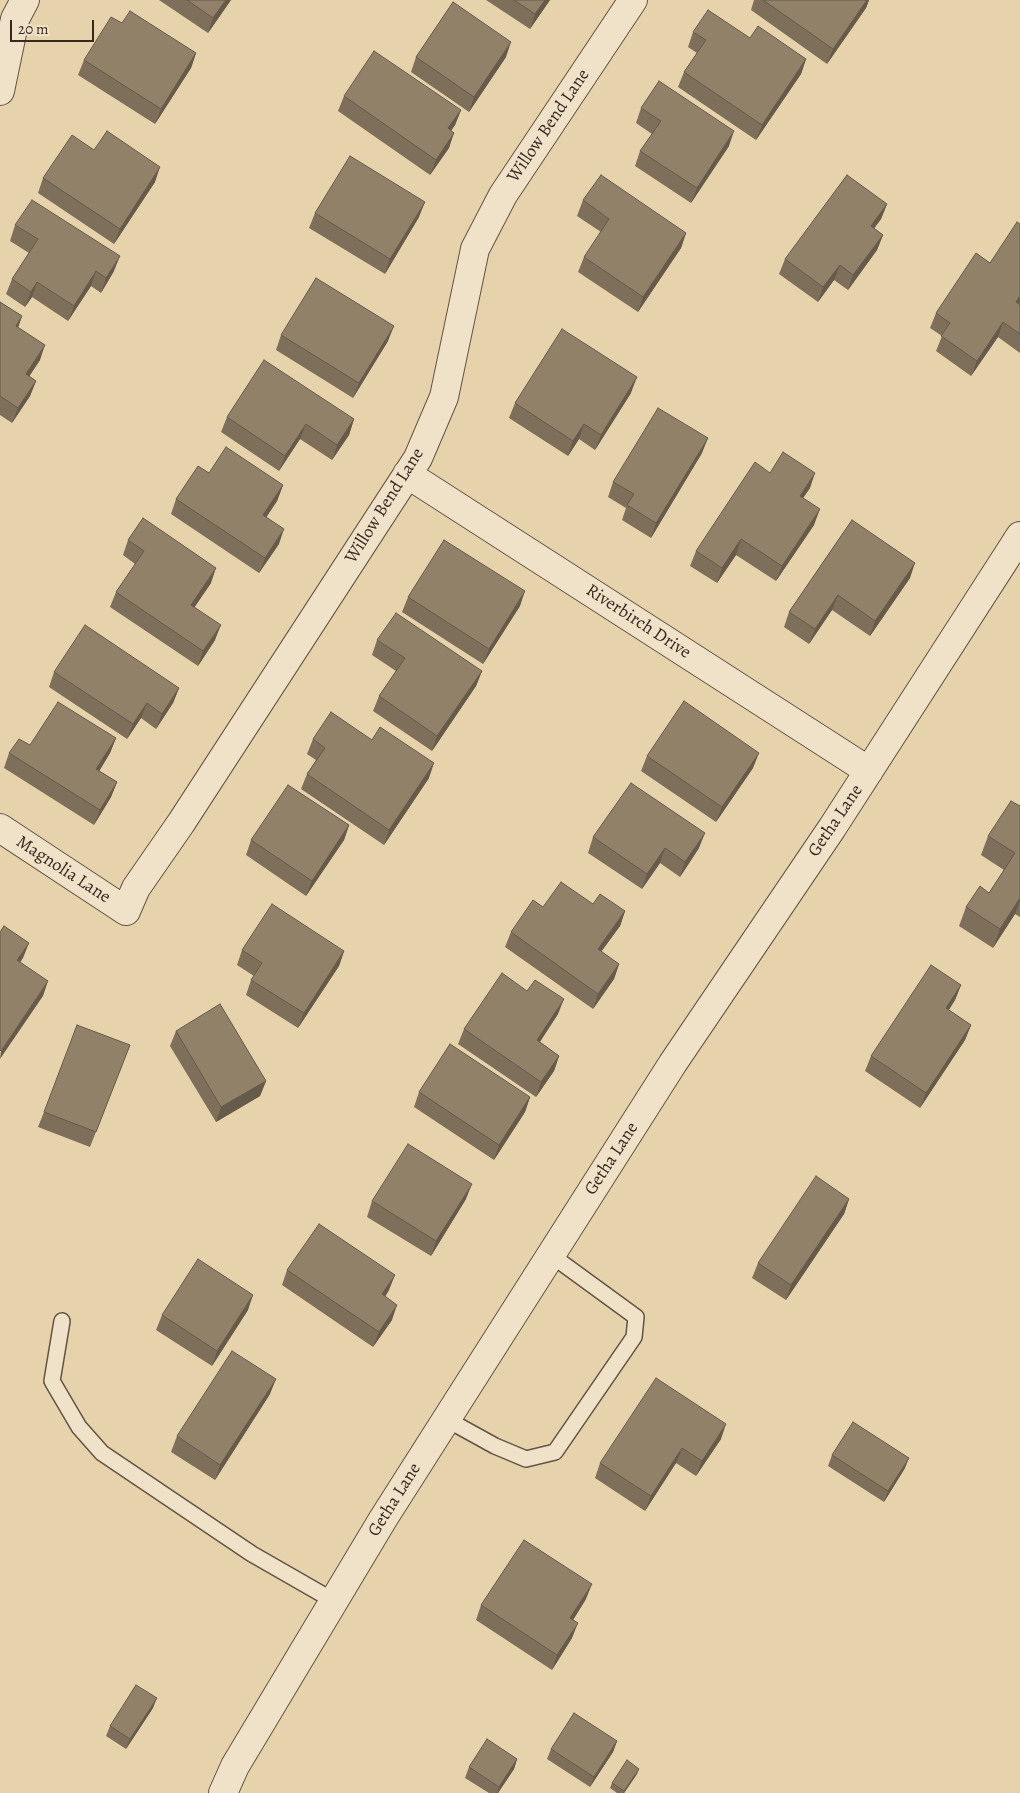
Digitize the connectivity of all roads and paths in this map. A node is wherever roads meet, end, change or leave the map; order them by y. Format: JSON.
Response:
{"nodes":[{"id":1,"x":25,"y":0,"type":"edge"},
{"id":2,"x":633,"y":0,"type":"edge"},
{"id":3,"x":0,"y":91,"type":"edge"},
{"id":4,"x":408,"y":474,"type":"junction"},
{"id":5,"x":1020,"y":536,"type":"edge"},
{"id":6,"x":869,"y":771,"type":"junction"},
{"id":7,"x":0,"y":828,"type":"edge"},
{"id":8,"x":126,"y":911,"type":"joint"},
{"id":9,"x":551,"y":1255,"type":"junction"},
{"id":10,"x":62,"y":1321,"type":"dead end"},
{"id":11,"x":446,"y":1419,"type":"junction"},
{"id":12,"x":334,"y":1601,"type":"junction"},
{"id":13,"x":223,"y":1793,"type":"edge"}],
"edges":[{"from":1,"to":3,"type":"street"},
{"from":2,"to":4,"type":"street","name":"Willow Bend Lane"},
{"from":4,"to":6,"type":"street","name":"Riverbirch Drive"},
{"from":4,"to":8,"type":"street","name":"Willow Bend Lane"},
{"from":5,"to":6,"type":"street","name":"Getha Lane"},
{"from":6,"to":9,"type":"street","name":"Getha Lane"},
{"from":7,"to":8,"type":"street","name":"Magnolia Lane"},
{"from":9,"to":11,"type":"street","name":"Getha Lane"},
{"from":9,"to":11,"type":"lane"},
{"from":10,"to":12,"type":"lane"},
{"from":11,"to":12,"type":"street","name":"Getha Lane"},
{"from":12,"to":13,"type":"street","name":"Getha Lane"}]}
